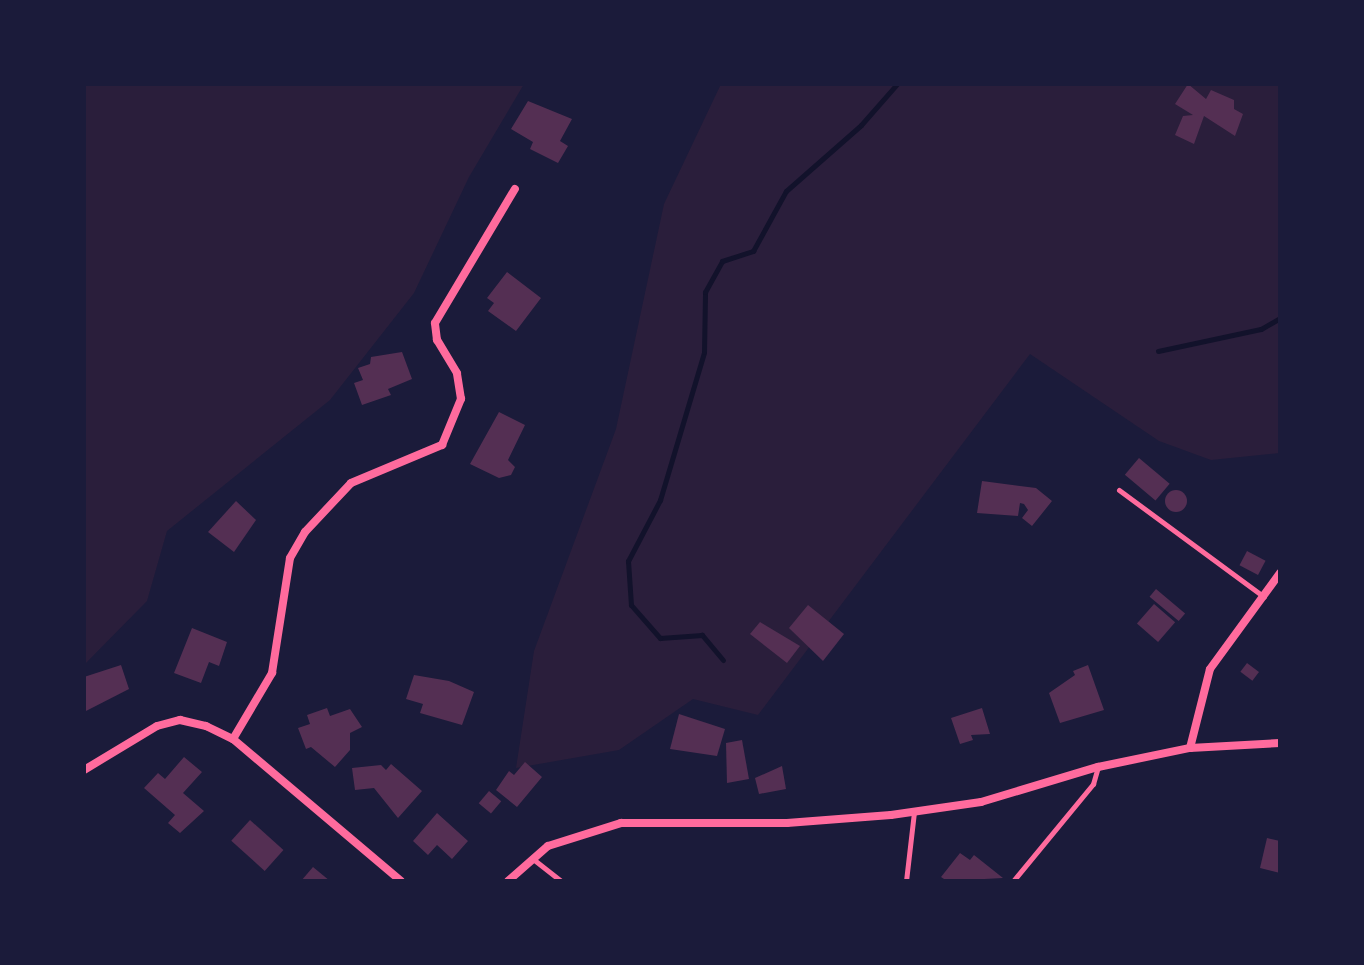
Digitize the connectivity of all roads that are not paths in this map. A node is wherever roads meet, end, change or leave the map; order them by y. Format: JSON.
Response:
{"nodes":[{"id":1,"x":515,"y":189,"type":"dead end"},
{"id":2,"x":1119,"y":490,"type":"dead end"},
{"id":3,"x":1280,"y":573,"type":"edge"},
{"id":4,"x":1264,"y":597,"type":"junction"},
{"id":5,"x":233,"y":739,"type":"junction"},
{"id":6,"x":1280,"y":743,"type":"edge"},
{"id":7,"x":1190,"y":748,"type":"junction"},
{"id":8,"x":1098,"y":767,"type":"junction"},
{"id":9,"x":84,"y":770,"type":"edge"},
{"id":10,"x":915,"y":811,"type":"junction"},
{"id":11,"x":532,"y":859,"type":"junction"},
{"id":12,"x":401,"y":881,"type":"edge"},
{"id":13,"x":508,"y":881,"type":"edge"},
{"id":14,"x":561,"y":881,"type":"edge"},
{"id":15,"x":906,"y":881,"type":"edge"},
{"id":16,"x":1013,"y":881,"type":"edge"}],
"edges":[{"from":1,"to":5,"type":"street"},
{"from":2,"to":4,"type":"lane"},
{"from":3,"to":4,"type":"street"},
{"from":4,"to":7,"type":"street"},
{"from":5,"to":9,"type":"street"},
{"from":5,"to":12,"type":"street"},
{"from":6,"to":7,"type":"street"},
{"from":7,"to":8,"type":"street"},
{"from":8,"to":10,"type":"street"},
{"from":8,"to":16,"type":"lane"},
{"from":10,"to":11,"type":"street"},
{"from":10,"to":15,"type":"lane"},
{"from":11,"to":13,"type":"street"},
{"from":11,"to":14,"type":"lane"}]}
